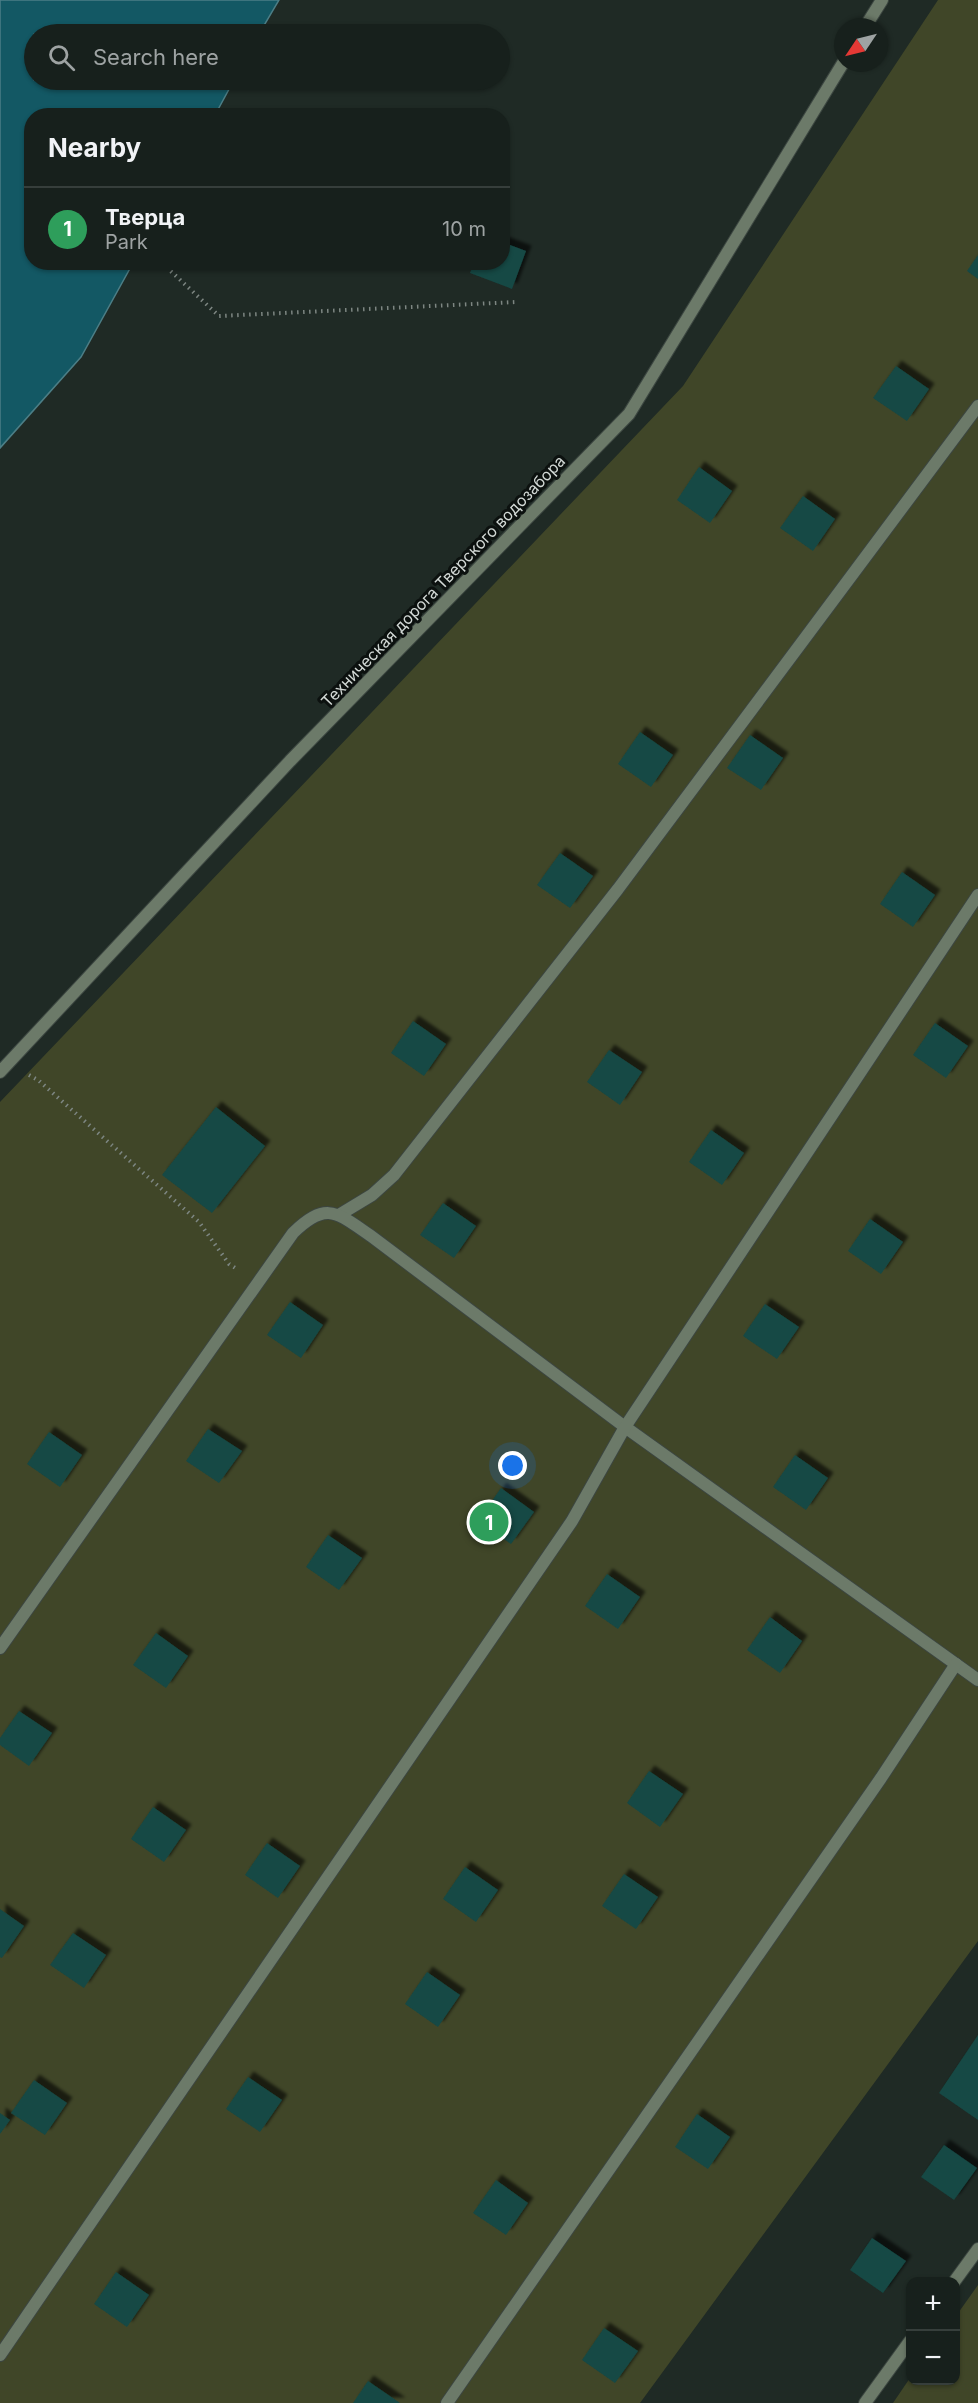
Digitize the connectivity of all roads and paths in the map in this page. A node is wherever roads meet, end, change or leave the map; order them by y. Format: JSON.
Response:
{"nodes":[{"id":1,"x":882,"y":0,"type":"edge"},
{"id":2,"x":871,"y":18,"type":"edge"},
{"id":3,"x":838,"y":72,"type":"edge"},
{"id":4,"x":170,"y":270,"type":"edge"},
{"id":5,"x":516,"y":302,"type":"dead end"},
{"id":6,"x":978,"y":406,"type":"edge"},
{"id":7,"x":978,"y":895,"type":"edge"},
{"id":8,"x":4,"y":1067,"type":"edge"},
{"id":9,"x":339,"y":1215,"type":"junction"},
{"id":10,"x":259,"y":1282,"type":"junction"},
{"id":11,"x":625,"y":1427,"type":"junction"},
{"id":12,"x":0,"y":1648,"type":"edge"},
{"id":13,"x":956,"y":1664,"type":"junction"},
{"id":14,"x":978,"y":1680,"type":"edge"},
{"id":15,"x":978,"y":2249,"type":"edge"},
{"id":16,"x":958,"y":2277,"type":"edge"},
{"id":17,"x":906,"y":2347,"type":"edge"},
{"id":18,"x":0,"y":2355,"type":"edge"},
{"id":19,"x":447,"y":2403,"type":"edge"},
{"id":20,"x":865,"y":2403,"type":"edge"}],
"edges":[{"from":1,"to":2,"type":"street"},
{"from":3,"to":8,"type":"street","name":"Техническая дорога Тверского водозабора"},
{"from":4,"to":5,"type":"path"},
{"from":6,"to":9,"type":"street"},
{"from":7,"to":11,"type":"street"},
{"from":8,"to":10,"type":"path"},
{"from":9,"to":10,"type":"street"},
{"from":9,"to":11,"type":"street"},
{"from":10,"to":12,"type":"street"},
{"from":11,"to":13,"type":"street"},
{"from":11,"to":18,"type":"street"},
{"from":13,"to":14,"type":"street"},
{"from":13,"to":19,"type":"street"},
{"from":15,"to":16,"type":"street"},
{"from":17,"to":20,"type":"street"}]}
